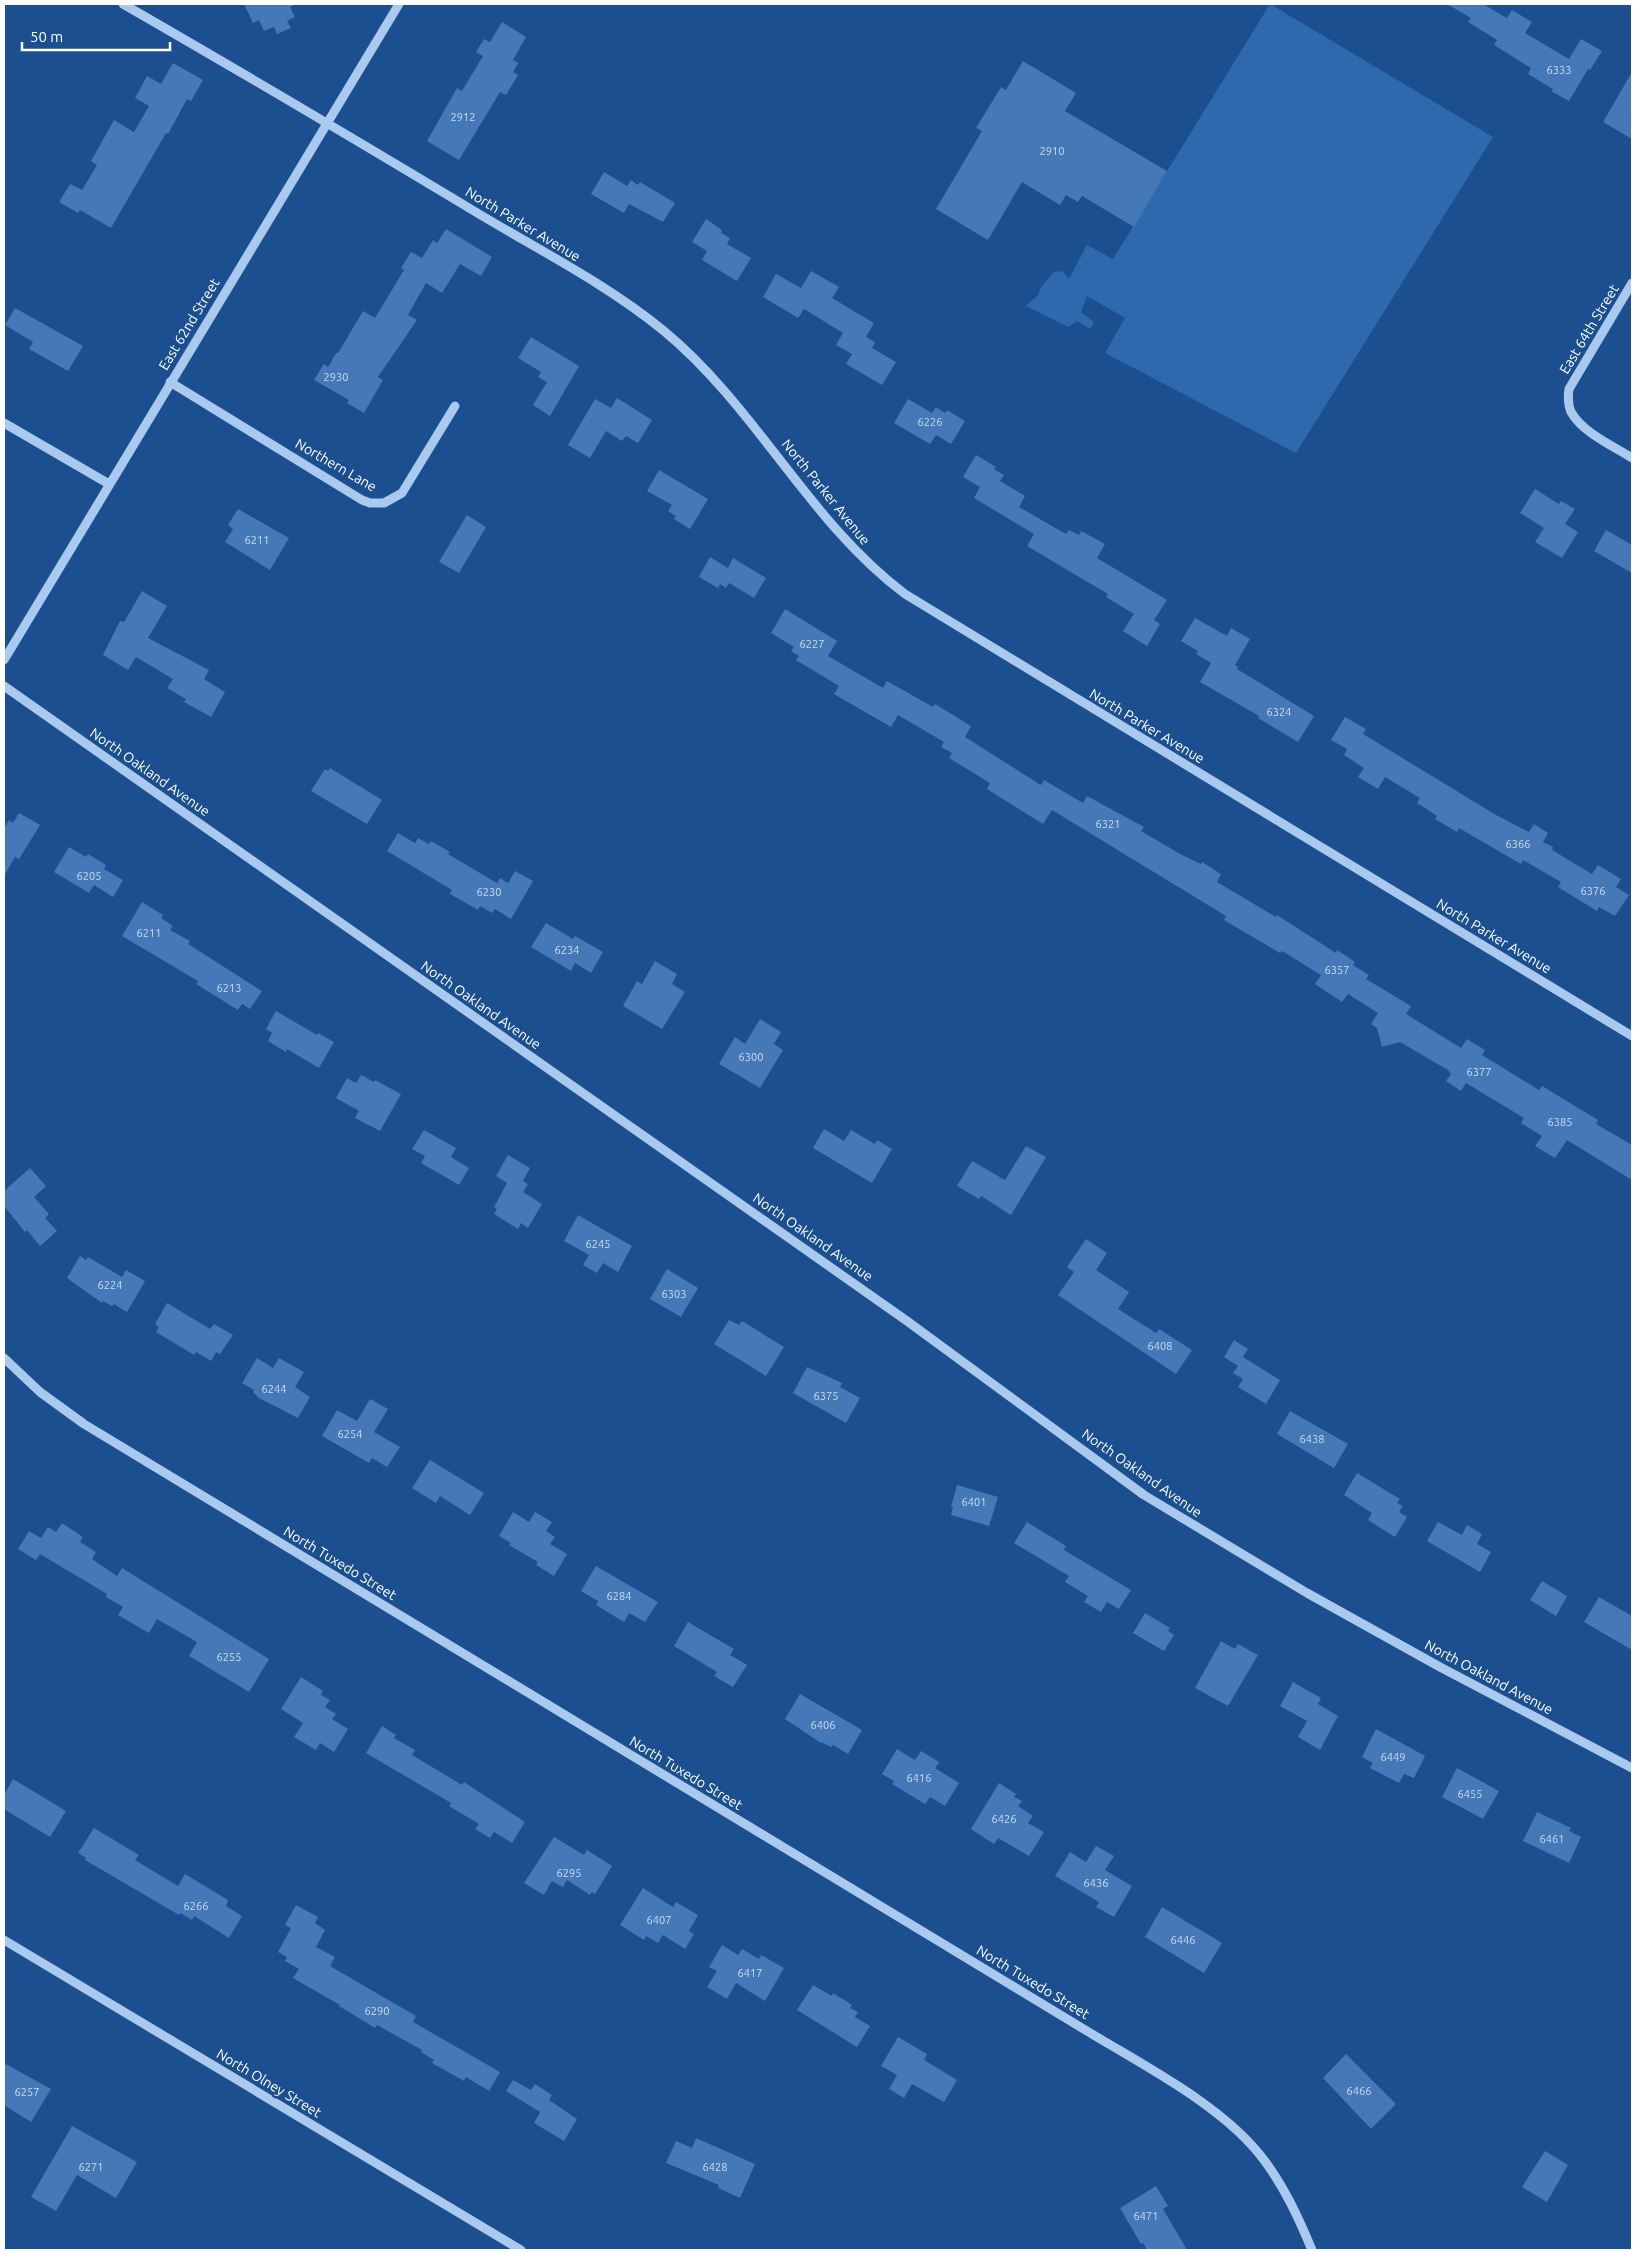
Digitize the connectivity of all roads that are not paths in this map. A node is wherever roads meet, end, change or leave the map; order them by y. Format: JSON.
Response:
{"nodes":[{"id":1,"x":124,"y":4,"type":"edge"},
{"id":2,"x":399,"y":4,"type":"edge"},
{"id":3,"x":326,"y":122,"type":"junction"},
{"id":4,"x":1632,"y":283,"type":"edge"},
{"id":5,"x":170,"y":382,"type":"junction"},
{"id":6,"x":455,"y":406,"type":"dead end"},
{"id":7,"x":4,"y":423,"type":"edge"},
{"id":8,"x":1632,"y":458,"type":"edge"},
{"id":9,"x":109,"y":484,"type":"junction"},
{"id":10,"x":4,"y":660,"type":"edge"},
{"id":11,"x":4,"y":686,"type":"edge"},
{"id":12,"x":1632,"y":1036,"type":"edge"},
{"id":13,"x":4,"y":1358,"type":"edge"},
{"id":14,"x":1632,"y":1768,"type":"edge"},
{"id":15,"x":4,"y":1940,"type":"edge"},
{"id":16,"x":521,"y":2250,"type":"edge"},
{"id":17,"x":1312,"y":2250,"type":"edge"}],
"edges":[{"from":1,"to":3,"type":"street","name":"North Parker Avenue"},
{"from":2,"to":3,"type":"street","name":"East 62nd Street"},
{"from":3,"to":5,"type":"street","name":"East 62nd Street"},
{"from":3,"to":12,"type":"street","name":"North Parker Avenue"},
{"from":4,"to":8,"type":"street","name":"East 64th Street"},
{"from":5,"to":6,"type":"street","name":"Northern Lane"},
{"from":5,"to":9,"type":"street","name":"East 62nd Street"},
{"from":7,"to":9,"type":"street"},
{"from":9,"to":10,"type":"street","name":"East 62nd Street"},
{"from":11,"to":14,"type":"street","name":"North Oakland Avenue"},
{"from":13,"to":17,"type":"street","name":"North Tuxedo Street"},
{"from":15,"to":16,"type":"street","name":"North Olney Street"}]}
